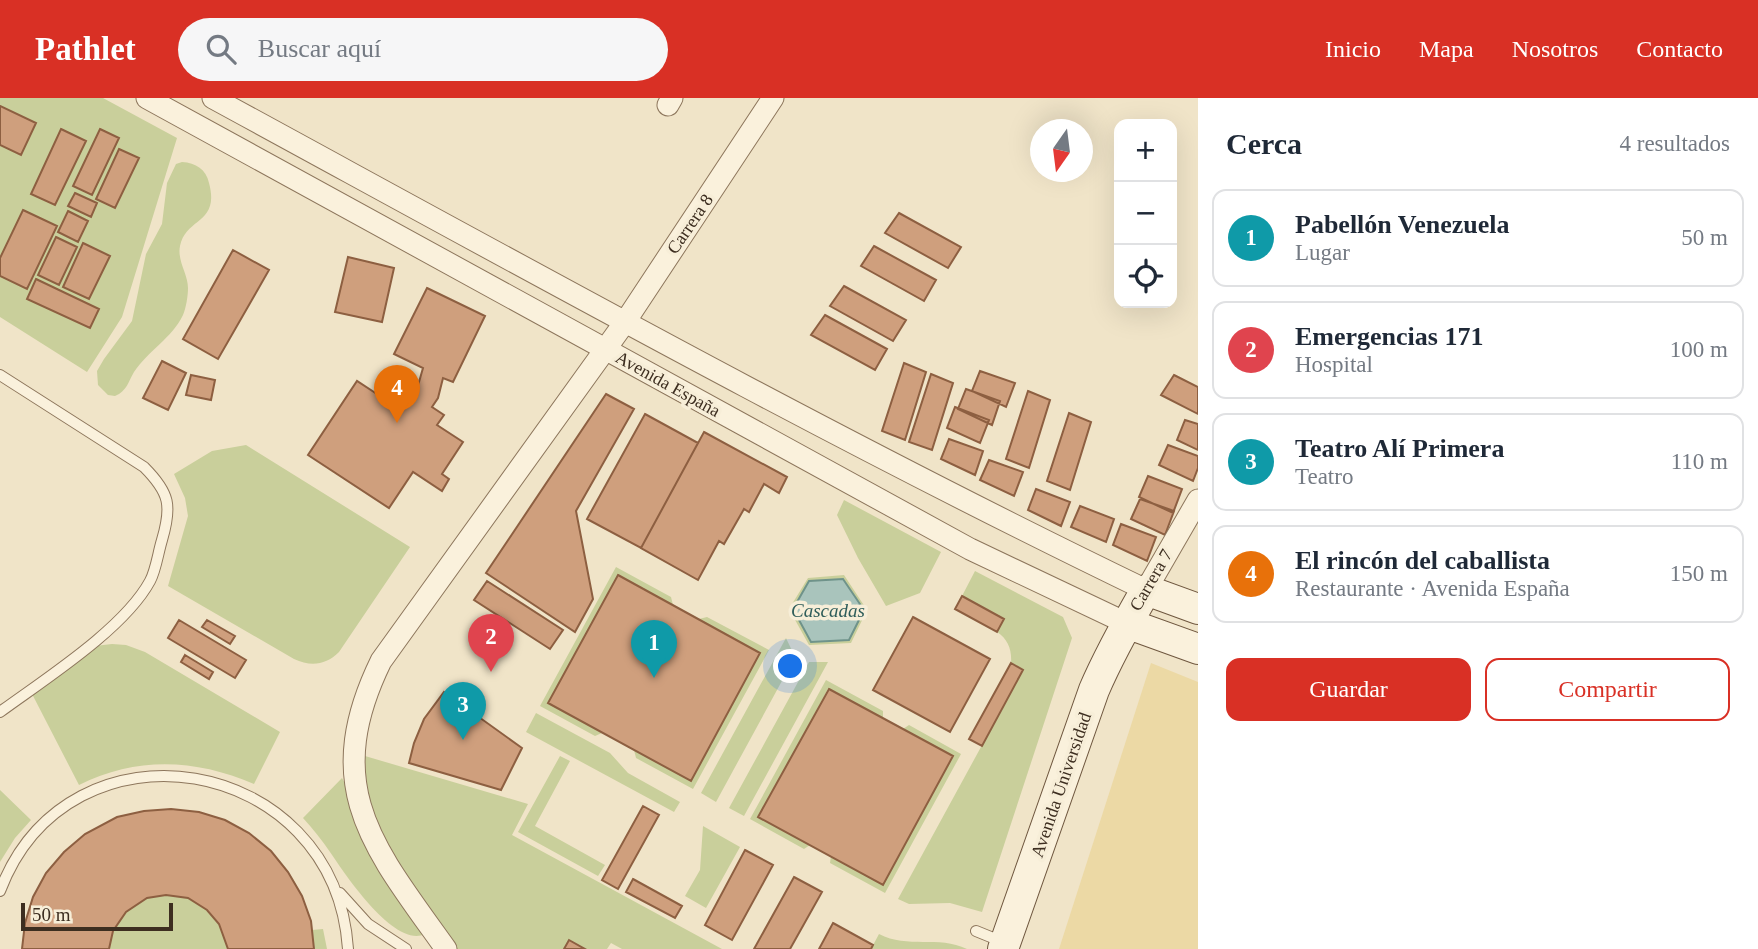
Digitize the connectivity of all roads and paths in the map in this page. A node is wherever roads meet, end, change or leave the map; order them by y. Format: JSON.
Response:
{"nodes":[{"id":1,"x":147,"y":98,"type":"edge"},
{"id":2,"x":213,"y":98,"type":"edge"},
{"id":3,"x":773,"y":98,"type":"edge"},
{"id":4,"x":625,"y":321,"type":"junction"},
{"id":5,"x":604,"y":349,"type":"junction"},
{"id":6,"x":0,"y":375,"type":"edge"},
{"id":7,"x":1198,"y":500,"type":"edge"},
{"id":8,"x":1146,"y":590,"type":"junction"},
{"id":9,"x":1198,"y":609,"type":"edge"},
{"id":10,"x":1126,"y":624,"type":"junction"},
{"id":11,"x":1198,"y":649,"type":"edge"},
{"id":12,"x":0,"y":712,"type":"edge"},
{"id":13,"x":332,"y":882,"type":"junction"},
{"id":14,"x":0,"y":891,"type":"edge"},
{"id":15,"x":976,"y":931,"type":"dead end"},
{"id":16,"x":1004,"y":946,"type":"edge"},
{"id":17,"x":348,"y":949,"type":"edge"},
{"id":18,"x":407,"y":949,"type":"edge"},
{"id":19,"x":446,"y":949,"type":"edge"}],
"edges":[{"from":1,"to":5,"type":"street","name":"Avenida España"},
{"from":2,"to":4,"type":"street","name":"Avenida España"},
{"from":3,"to":4,"type":"street","name":"Carrera 8"},
{"from":4,"to":5,"type":"street","name":"Carrera 8"},
{"from":4,"to":8,"type":"street","name":"Avenida España"},
{"from":5,"to":10,"type":"street","name":"Avenida España"},
{"from":5,"to":19,"type":"street","name":"Carrera 8"},
{"from":6,"to":12,"type":"lane"},
{"from":7,"to":8,"type":"street","name":"Carrera 7"},
{"from":8,"to":9,"type":"street","name":"Avenida España"},
{"from":8,"to":10,"type":"street","name":"Carrera 7"},
{"from":10,"to":11,"type":"street","name":"Avenida España"},
{"from":10,"to":16,"type":"street","name":"Avenida Universidad"},
{"from":13,"to":14,"type":"lane"},
{"from":13,"to":17,"type":"lane"},
{"from":13,"to":18,"type":"lane"},
{"from":15,"to":16,"type":"lane"}]}
